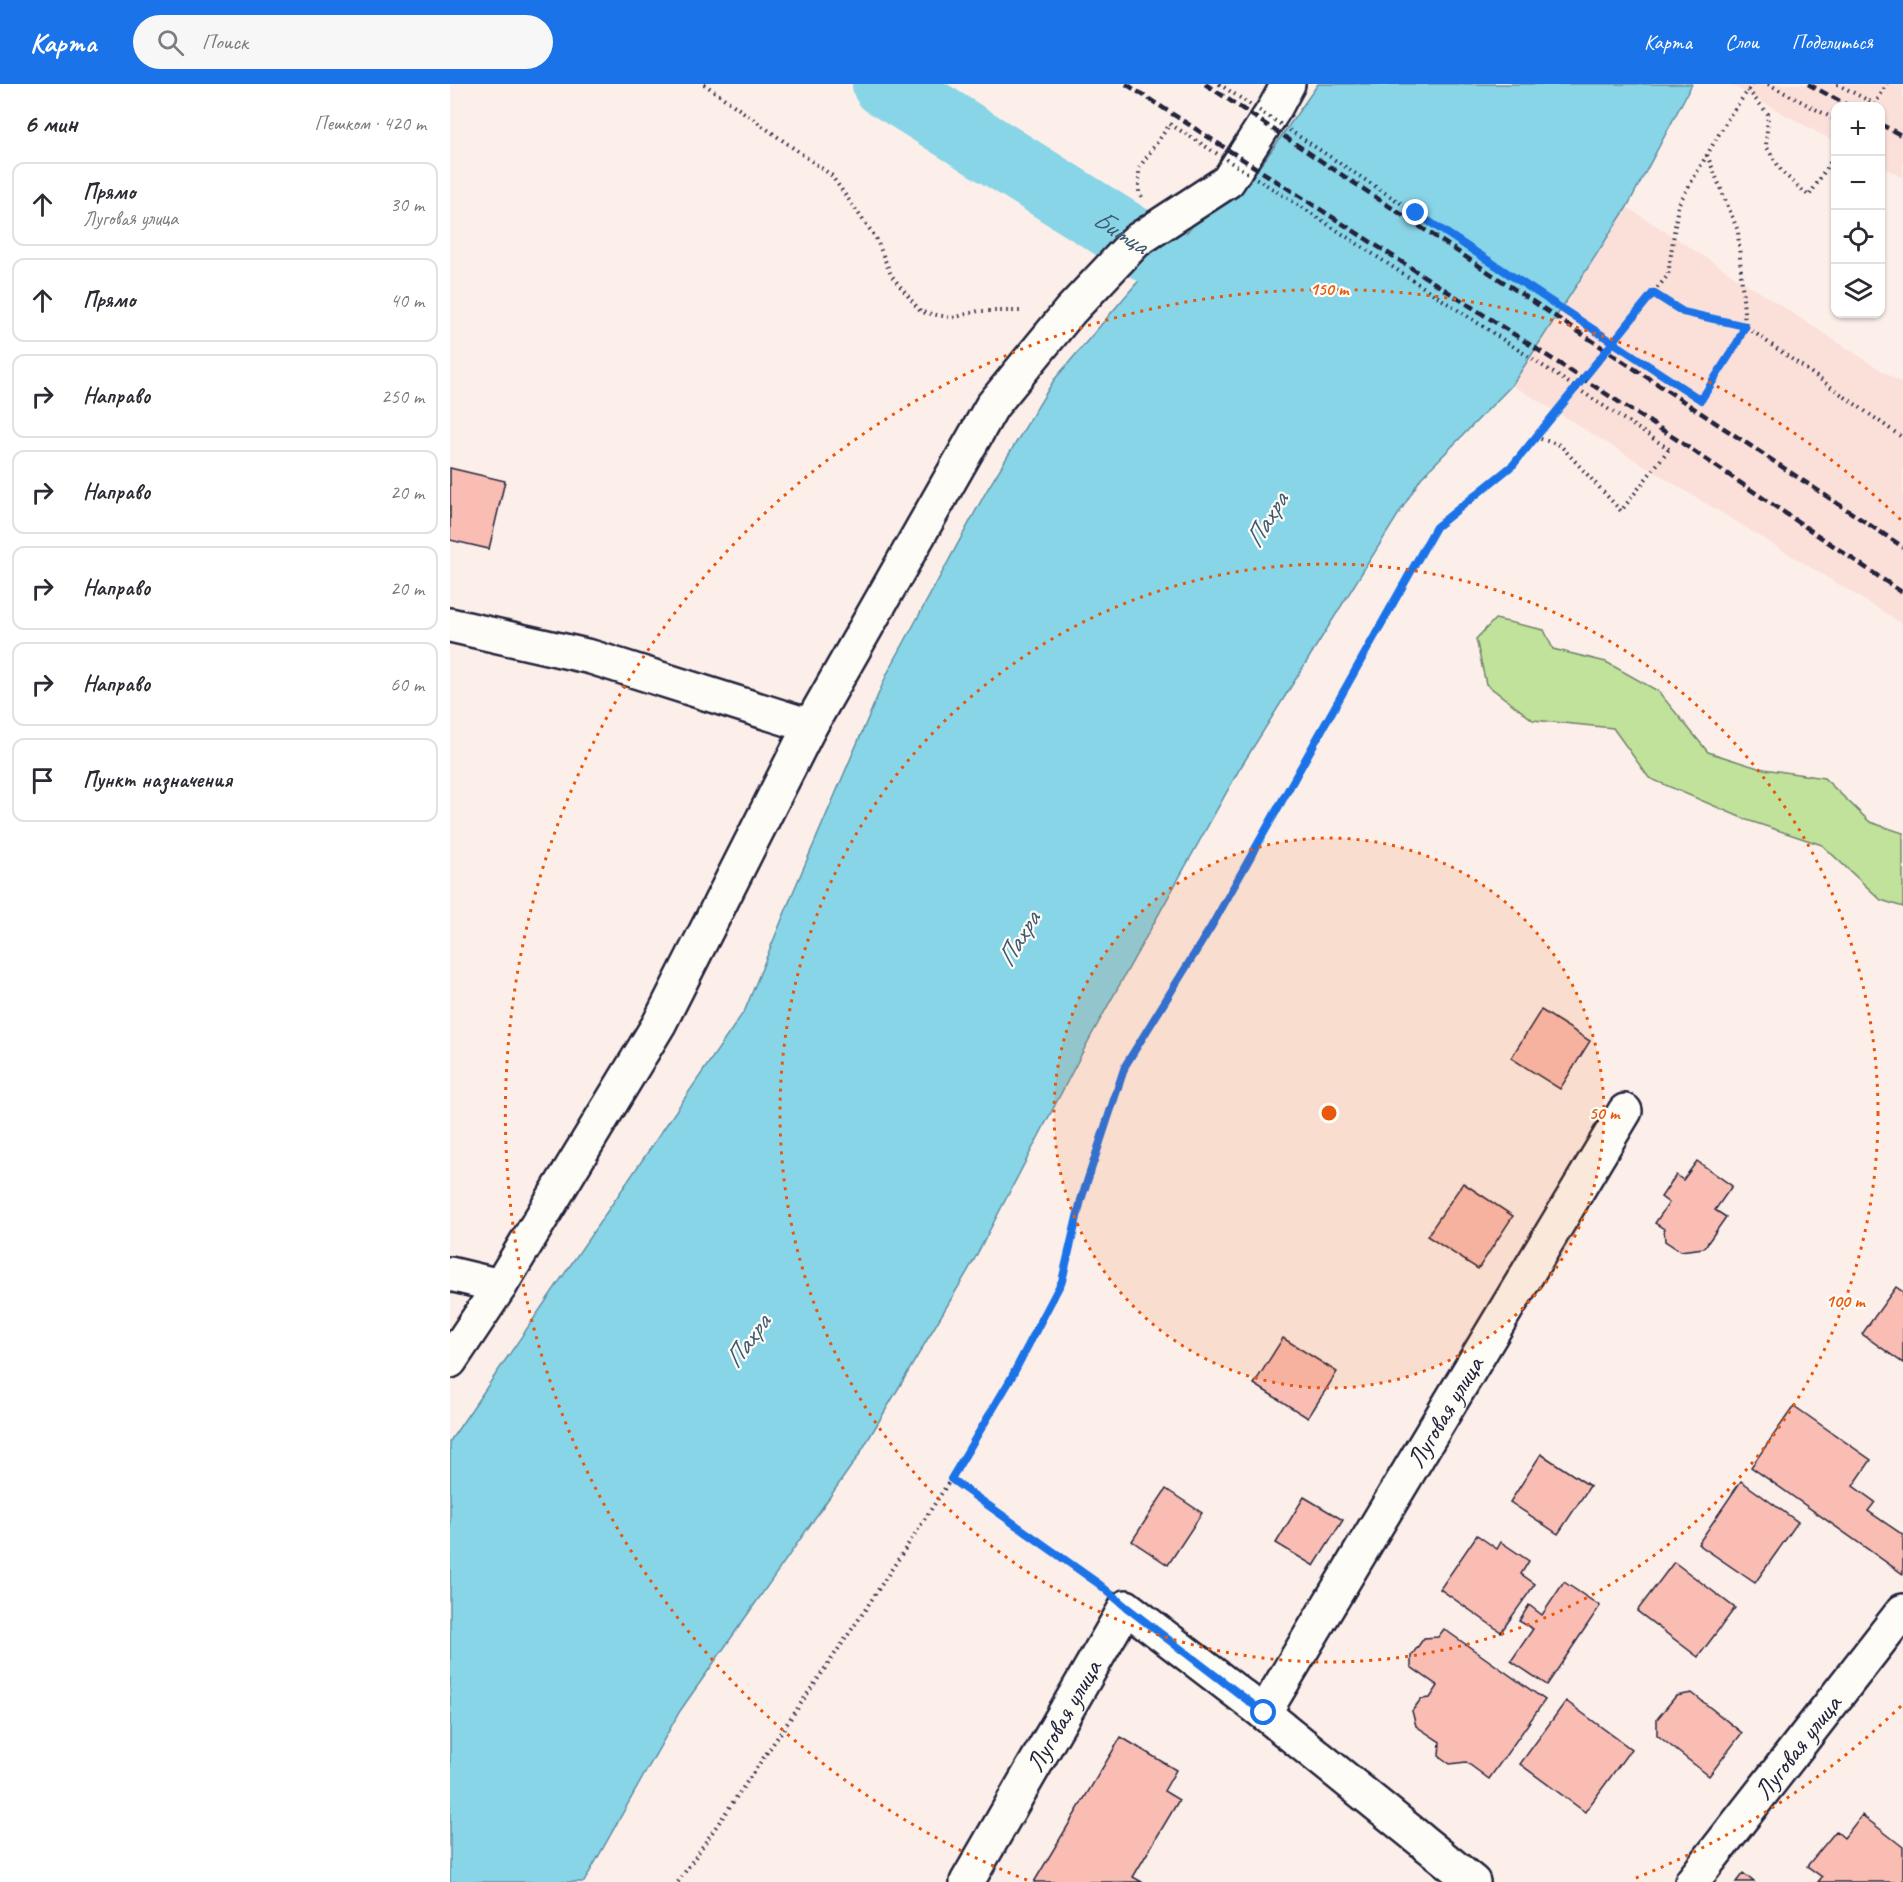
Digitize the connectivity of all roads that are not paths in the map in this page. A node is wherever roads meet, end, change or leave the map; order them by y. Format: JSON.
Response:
{"nodes":[{"id":1,"x":1288,"y":84,"type":"edge"},
{"id":2,"x":450,"y":625,"type":"edge"},
{"id":3,"x":810,"y":726,"type":"junction"},
{"id":4,"x":1625,"y":1112,"type":"dead end"},
{"id":5,"x":450,"y":1275,"type":"edge"},
{"id":6,"x":500,"y":1286,"type":"junction"},
{"id":7,"x":450,"y":1361,"type":"edge"},
{"id":8,"x":1903,"y":1611,"type":"edge"},
{"id":9,"x":1264,"y":1713,"type":"junction"},
{"id":10,"x":967,"y":1882,"type":"edge"},
{"id":11,"x":1473,"y":1882,"type":"edge"},
{"id":12,"x":1692,"y":1882,"type":"edge"}],
"edges":[{"from":1,"to":3,"type":"street"},
{"from":2,"to":3,"type":"street"},
{"from":3,"to":6,"type":"street"},
{"from":4,"to":9,"type":"street","name":"Луговая улица"},
{"from":5,"to":6,"type":"street"},
{"from":6,"to":7,"type":"street"},
{"from":8,"to":12,"type":"street","name":"Луговая улица"},
{"from":9,"to":10,"type":"street","name":"Луговая улица"},
{"from":9,"to":11,"type":"street"}]}
